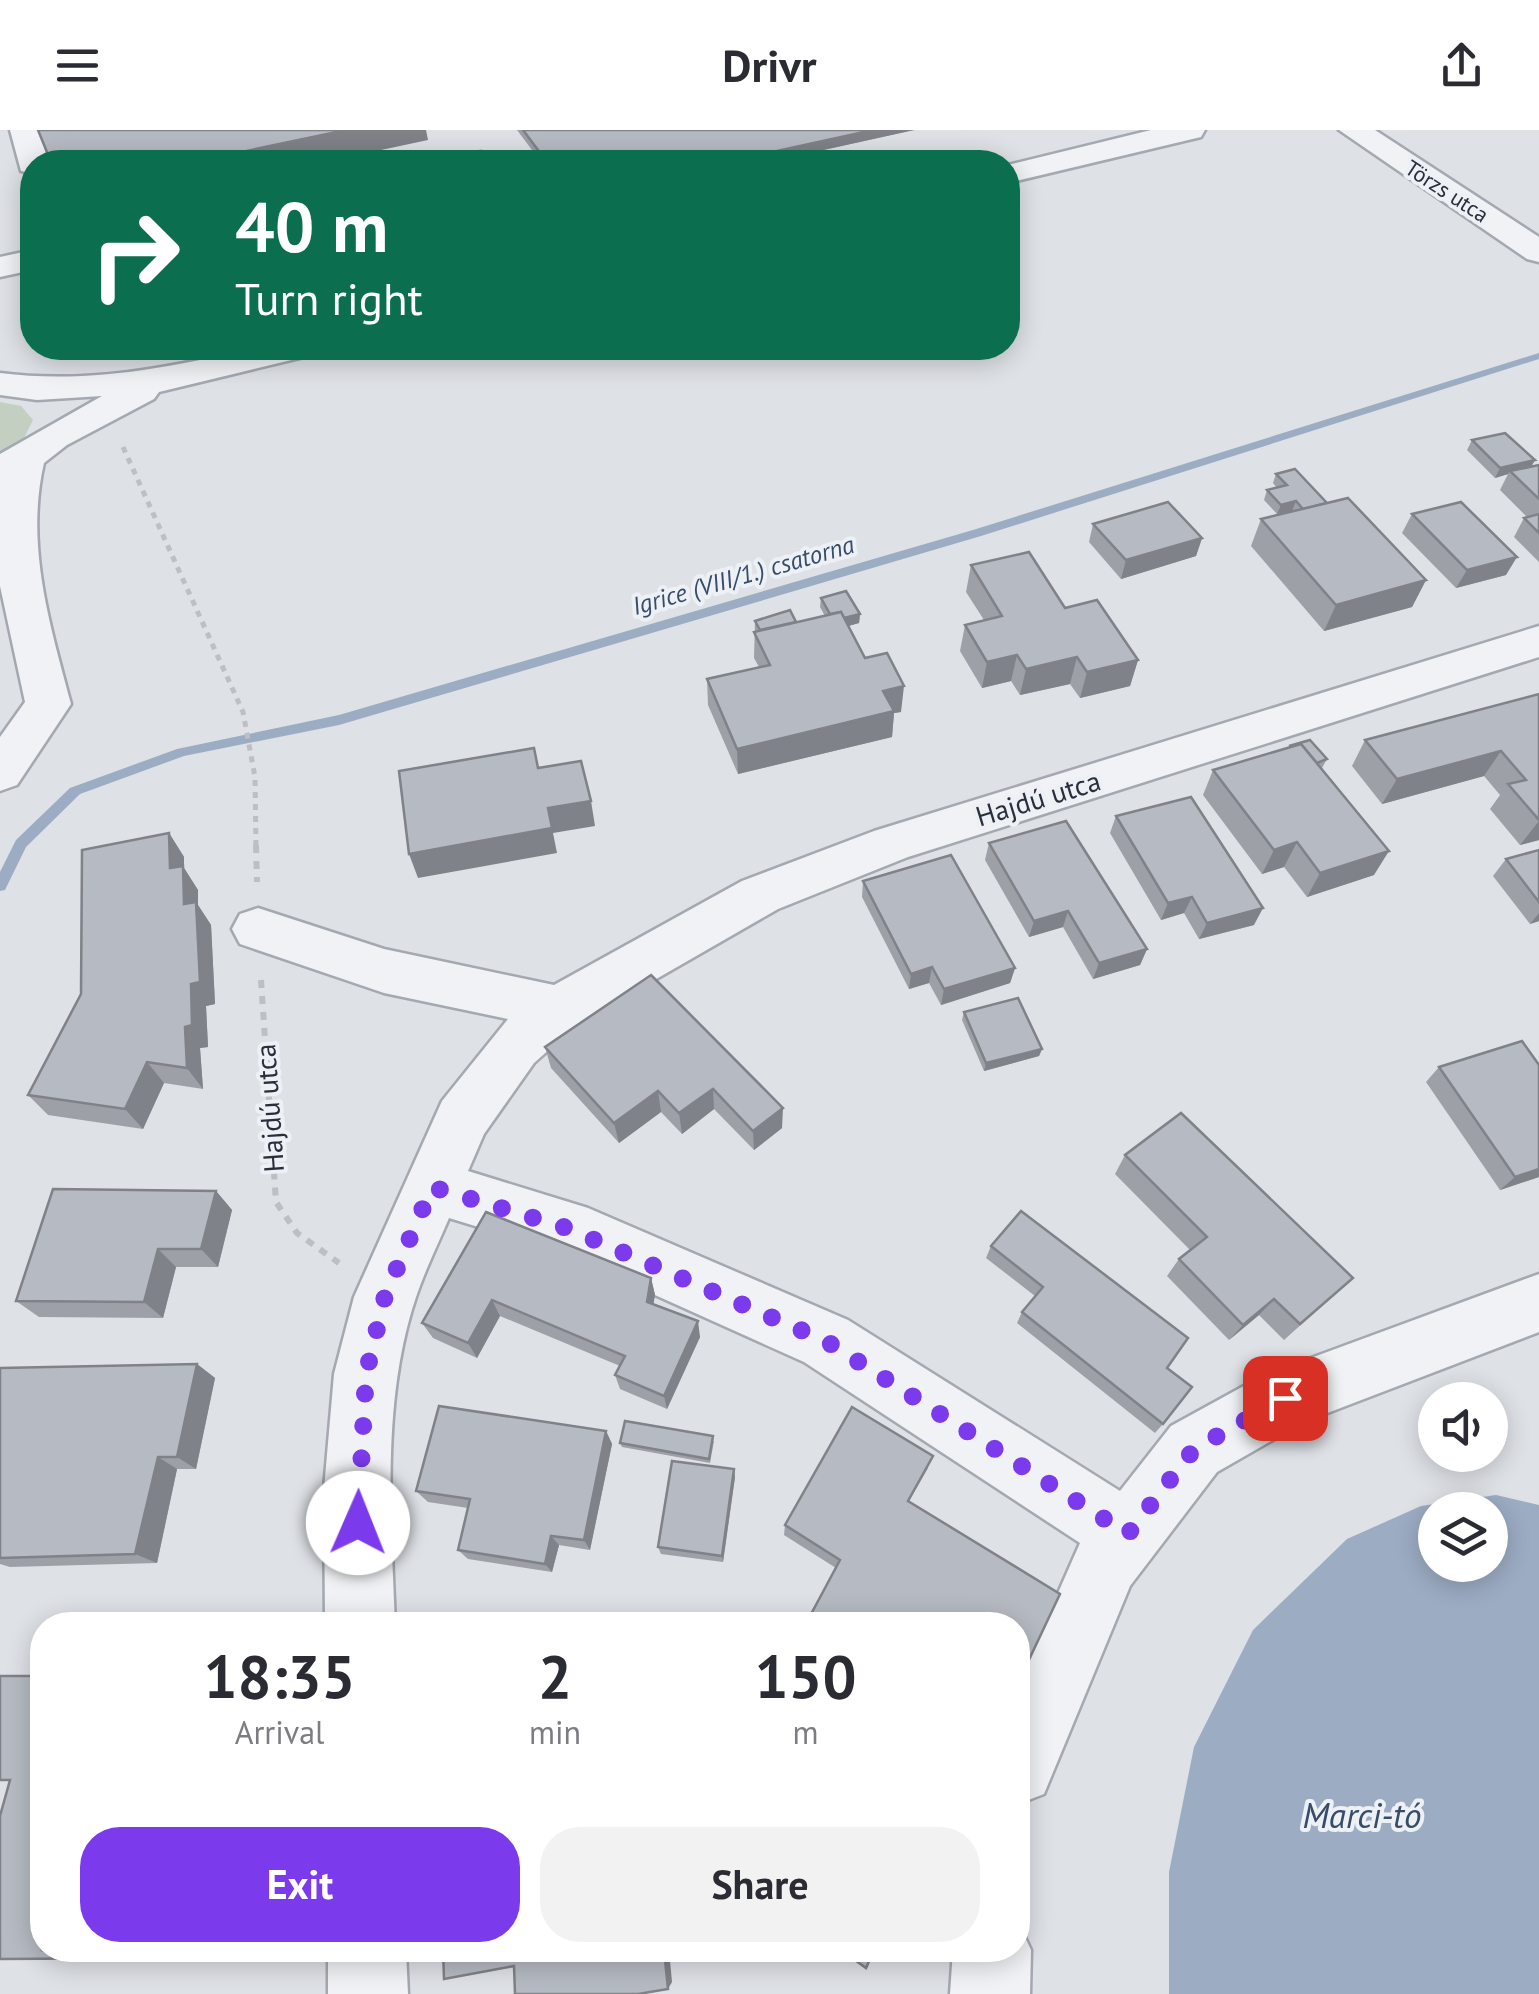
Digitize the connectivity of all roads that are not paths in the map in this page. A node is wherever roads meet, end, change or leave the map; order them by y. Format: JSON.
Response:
{"nodes":[{"id":1,"x":1190,"y":130,"type":"edge"},
{"id":2,"x":1354,"y":130,"type":"edge"},
{"id":3,"x":1020,"y":171,"type":"edge"},
{"id":4,"x":1539,"y":252,"type":"edge"},
{"id":5,"x":247,"y":360,"type":"edge"},
{"id":6,"x":162,"y":381,"type":"junction"},
{"id":7,"x":13,"y":382,"type":"edge"},
{"id":8,"x":26,"y":454,"type":"edge"},
{"id":9,"x":6,"y":540,"type":"edge"},
{"id":10,"x":1539,"y":640,"type":"edge"},
{"id":11,"x":0,"y":773,"type":"edge"},
{"id":12,"x":258,"y":929,"type":"road end"},
{"id":13,"x":559,"y":1008,"type":"junction"},
{"id":14,"x":432,"y":1187,"type":"junction"},
{"id":15,"x":1539,"y":1303,"type":"edge"},
{"id":16,"x":1128,"y":1534,"type":"junction"},
{"id":17,"x":360,"y":1612,"type":"edge"},
{"id":18,"x":1030,"y":1740,"type":"edge"},
{"id":19,"x":367,"y":1962,"type":"edge"},
{"id":20,"x":991,"y":1962,"type":"edge"},
{"id":21,"x":368,"y":1994,"type":"edge"},
{"id":22,"x":990,"y":1994,"type":"edge"}],
"edges":[{"from":1,"to":3,"type":"street"},
{"from":2,"to":4,"type":"street","name":"Törzs utca"},
{"from":5,"to":6,"type":"street"},
{"from":6,"to":7,"type":"street"},
{"from":6,"to":8,"type":"street"},
{"from":7,"to":8,"type":"street"},
{"from":8,"to":9,"type":"street"},
{"from":9,"to":11,"type":"street"},
{"from":10,"to":13,"type":"street","name":"Hajdú utca"},
{"from":12,"to":13,"type":"street"},
{"from":13,"to":14,"type":"street","name":"Hajdú utca"},
{"from":14,"to":16,"type":"street"},
{"from":14,"to":17,"type":"street","name":"Hajdú utca"},
{"from":15,"to":16,"type":"street"},
{"from":16,"to":18,"type":"street"},
{"from":19,"to":21,"type":"street"},
{"from":20,"to":22,"type":"street"}]}
